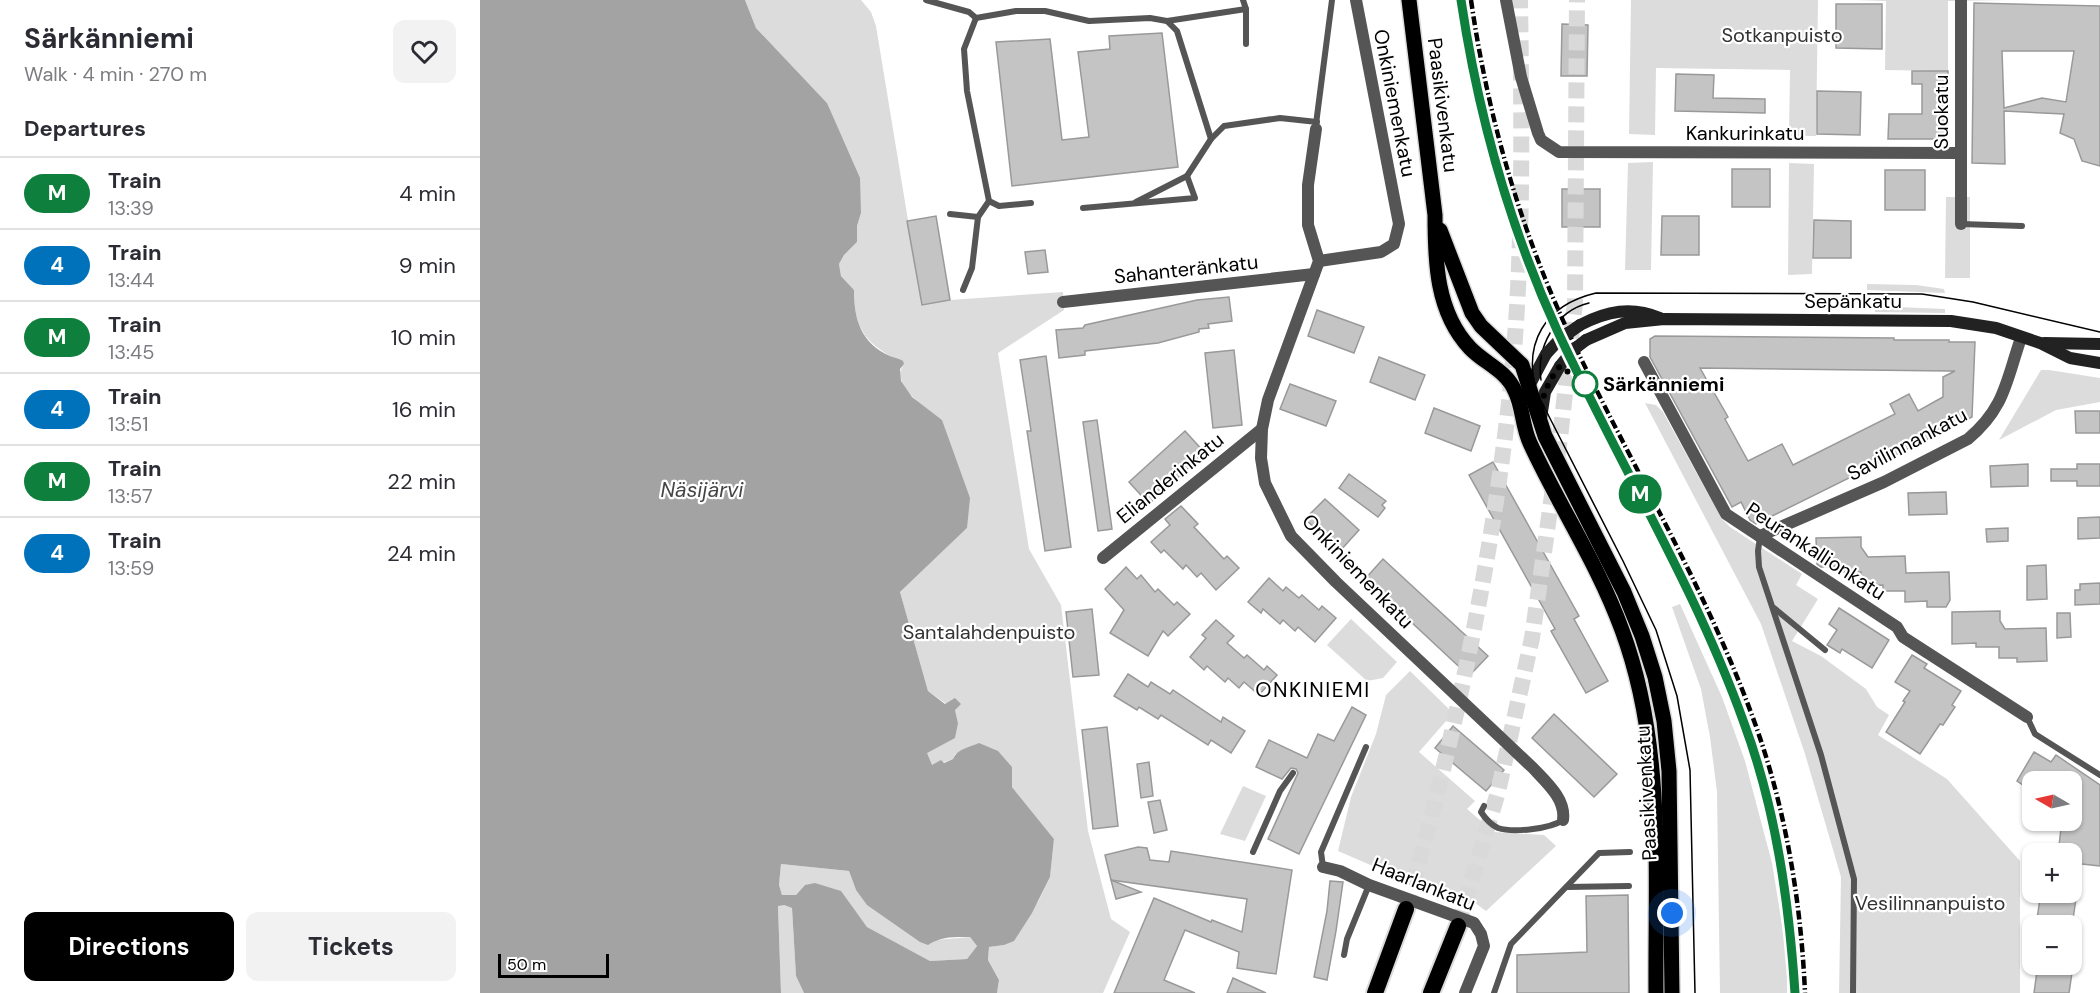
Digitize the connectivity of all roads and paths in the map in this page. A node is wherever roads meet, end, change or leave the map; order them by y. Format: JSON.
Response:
{"nodes":[{"id":1,"x":926,"y":0,"type":"edge"},
{"id":2,"x":1243,"y":0,"type":"edge"},
{"id":3,"x":1332,"y":0,"type":"edge"},
{"id":4,"x":1356,"y":0,"type":"edge"},
{"id":5,"x":1409,"y":0,"type":"edge"},
{"id":6,"x":1506,"y":0,"type":"edge"},
{"id":7,"x":1961,"y":0,"type":"edge"},
{"id":8,"x":1246,"y":9,"type":"junction"},
{"id":9,"x":976,"y":18,"type":"junction"},
{"id":10,"x":1167,"y":21,"type":"junction"},
{"id":11,"x":1246,"y":44,"type":"dead end"},
{"id":12,"x":1316,"y":126,"type":"junction"},
{"id":13,"x":1211,"y":139,"type":"junction"},
{"id":14,"x":1960,"y":153,"type":"junction"},
{"id":15,"x":1187,"y":176,"type":"junction"},
{"id":16,"x":989,"y":201,"type":"junction"},
{"id":17,"x":1136,"y":202,"type":"junction"},
{"id":18,"x":1031,"y":203,"type":"dead end"},
{"id":19,"x":1083,"y":208,"type":"dead end"},
{"id":20,"x":950,"y":214,"type":"dead end"},
{"id":21,"x":1435,"y":215,"type":"junction"},
{"id":22,"x":978,"y":217,"type":"junction"},
{"id":23,"x":1961,"y":224,"type":"joint"},
{"id":24,"x":2022,"y":226,"type":"dead end"},
{"id":25,"x":1319,"y":261,"type":"junction"},
{"id":26,"x":1314,"y":274,"type":"junction"},
{"id":27,"x":963,"y":290,"type":"dead end"},
{"id":28,"x":1063,"y":302,"type":"dead end"},
{"id":29,"x":1664,"y":320,"type":"junction"},
{"id":30,"x":2021,"y":338,"type":"junction"},
{"id":31,"x":2040,"y":343,"type":"junction"},
{"id":32,"x":2100,"y":344,"type":"edge"},
{"id":33,"x":1546,"y":353,"type":"junction"},
{"id":34,"x":1517,"y":359,"type":"junction"},
{"id":35,"x":1644,"y":362,"type":"dead end"},
{"id":36,"x":2100,"y":363,"type":"edge"},
{"id":37,"x":1504,"y":375,"type":"junction"},
{"id":38,"x":1553,"y":376,"type":"junction"},
{"id":39,"x":1528,"y":383,"type":"junction"},
{"id":40,"x":1524,"y":422,"type":"junction"},
{"id":41,"x":1541,"y":425,"type":"junction"},
{"id":42,"x":1262,"y":429,"type":"junction"},
{"id":43,"x":1760,"y":536,"type":"junction"},
{"id":44,"x":1103,"y":558,"type":"dead end"},
{"id":45,"x":1773,"y":608,"type":"junction"},
{"id":46,"x":1825,"y":650,"type":"dead end"},
{"id":47,"x":2027,"y":717,"type":"joint"},
{"id":48,"x":1366,"y":747,"type":"dead end"},
{"id":49,"x":1293,"y":773,"type":"dead end"},
{"id":50,"x":2100,"y":775,"type":"edge"},
{"id":51,"x":1484,"y":806,"type":"dead end"},
{"id":52,"x":1563,"y":820,"type":"joint"},
{"id":53,"x":1253,"y":852,"type":"dead end"},
{"id":54,"x":1630,"y":852,"type":"dead end"},
{"id":55,"x":1323,"y":867,"type":"joint"},
{"id":56,"x":1369,"y":885,"type":"junction"},
{"id":57,"x":1567,"y":886,"type":"junction"},
{"id":58,"x":1629,"y":886,"type":"dead end"},
{"id":59,"x":1406,"y":909,"type":"tunnel mouth"},
{"id":60,"x":1458,"y":926,"type":"tunnel mouth"},
{"id":61,"x":1344,"y":955,"type":"dead end"},
{"id":62,"x":1376,"y":993,"type":"edge"},
{"id":63,"x":1433,"y":993,"type":"edge"},
{"id":64,"x":1465,"y":993,"type":"edge"},
{"id":65,"x":1494,"y":993,"type":"edge"},
{"id":66,"x":1656,"y":993,"type":"edge"},
{"id":67,"x":1672,"y":993,"type":"edge"},
{"id":68,"x":1853,"y":993,"type":"edge"}],
"edges":[{"from":1,"to":9,"type":"lane"},
{"from":2,"to":8,"type":"lane"},
{"from":3,"to":12,"type":"lane"},
{"from":4,"to":25,"type":"street","name":"Onkiniemenkatu"},
{"from":5,"to":21,"type":"main road","name":"Paasikivenkatu"},
{"from":6,"to":14,"type":"street","name":"Kankurinkatu"},
{"from":7,"to":14,"type":"street","name":"Suokatu"},
{"from":8,"to":10,"type":"lane"},
{"from":8,"to":11,"type":"lane"},
{"from":9,"to":10,"type":"lane"},
{"from":9,"to":16,"type":"lane"},
{"from":10,"to":13,"type":"lane"},
{"from":12,"to":13,"type":"lane"},
{"from":12,"to":25,"type":"street"},
{"from":13,"to":15,"type":"lane"},
{"from":14,"to":23,"type":"street","name":"Suokatu"},
{"from":15,"to":17,"type":"lane"},
{"from":15,"to":17,"type":"lane"},
{"from":16,"to":18,"type":"lane"},
{"from":16,"to":22,"type":"lane"},
{"from":17,"to":19,"type":"lane"},
{"from":20,"to":22,"type":"lane"},
{"from":21,"to":34,"type":"main road","name":"Paasikivenkatu"},
{"from":21,"to":37,"type":"main road","name":"Paasikivenkatu"},
{"from":22,"to":27,"type":"lane"},
{"from":23,"to":24,"type":"lane"},
{"from":25,"to":26,"type":"street","name":"Onkiniemenkatu"},
{"from":26,"to":28,"type":"street","name":"Sahanteränkatu"},
{"from":26,"to":42,"type":"street","name":"Onkiniemenkatu"},
{"from":29,"to":30,"type":"main road","name":"Sepänkatu"},
{"from":29,"to":33,"type":"main road","name":"Sepänkatu","bridge":true},
{"from":29,"to":38,"type":"main road","name":"Sepänkatu","bridge":true},
{"from":30,"to":31,"type":"main road","name":"Sepänkatu"},
{"from":30,"to":43,"type":"street","name":"Savilinnankatu"},
{"from":31,"to":32,"type":"main road","name":"Sepänkatu"},
{"from":31,"to":36,"type":"main road","name":"Sepänkatu"},
{"from":33,"to":34,"type":"main road"},
{"from":33,"to":39,"type":"main road","name":"Sepänkatu"},
{"from":34,"to":39,"type":"main road","name":"Paasikivenkatu"},
{"from":35,"to":43,"type":"street","name":"Peurankallionkatu"},
{"from":37,"to":39,"type":"main road"},
{"from":37,"to":40,"type":"main road","name":"Paasikivenkatu"},
{"from":38,"to":39,"type":"main road"},
{"from":38,"to":41,"type":"main road","name":"Sepänkatu"},
{"from":39,"to":40,"type":"main road","name":"Sepänkatu"},
{"from":39,"to":41,"type":"main road","name":"Paasikivenkatu"},
{"from":40,"to":66,"type":"main road","name":"Paasikivenkatu"},
{"from":41,"to":67,"type":"main road","name":"Paasikivenkatu"},
{"from":42,"to":44,"type":"street","name":"Elianderinkatu"},
{"from":42,"to":52,"type":"street","name":"Onkiniemenkatu"},
{"from":43,"to":45,"type":"lane"},
{"from":43,"to":47,"type":"street","name":"Peurankallionkatu"},
{"from":45,"to":46,"type":"lane"},
{"from":45,"to":68,"type":"lane"},
{"from":47,"to":50,"type":"lane"},
{"from":48,"to":55,"type":"lane"},
{"from":49,"to":53,"type":"lane"},
{"from":51,"to":52,"type":"lane"},
{"from":54,"to":57,"type":"lane"},
{"from":55,"to":56,"type":"street","name":"Haarlankatu"},
{"from":56,"to":61,"type":"lane"},
{"from":56,"to":64,"type":"street","name":"Haarlankatu"},
{"from":57,"to":58,"type":"lane"},
{"from":57,"to":65,"type":"lane"},
{"from":59,"to":62,"type":"highway"},
{"from":60,"to":63,"type":"highway"}]}
